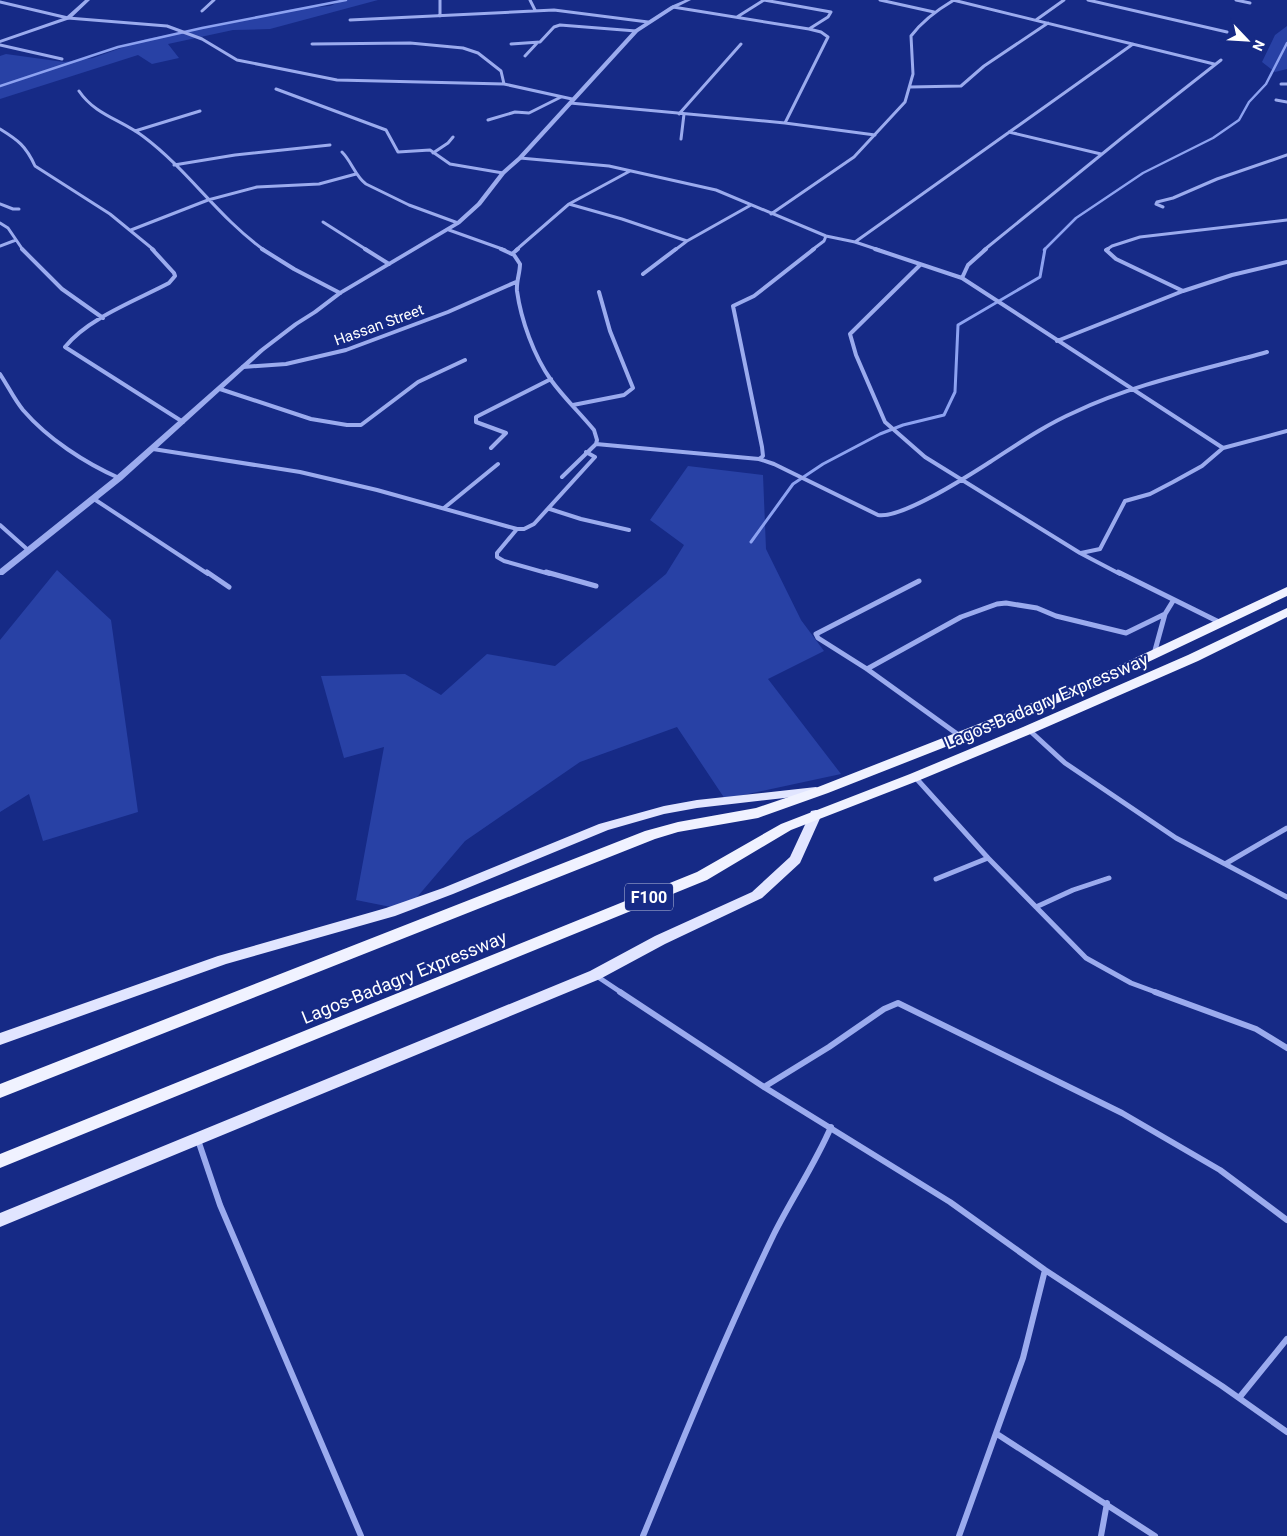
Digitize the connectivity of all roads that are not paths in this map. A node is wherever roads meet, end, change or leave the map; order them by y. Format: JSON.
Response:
{"nodes":[{"id":1,"x":88,"y":0,"type":"edge"},
{"id":2,"x":214,"y":0,"type":"edge"},
{"id":3,"x":440,"y":0,"type":"edge"},
{"id":4,"x":530,"y":0,"type":"edge"},
{"id":5,"x":689,"y":0,"type":"edge"},
{"id":6,"x":880,"y":0,"type":"edge"},
{"id":7,"x":953,"y":0,"type":"edge"},
{"id":8,"x":1064,"y":0,"type":"edge"},
{"id":9,"x":1088,"y":0,"type":"edge"},
{"id":10,"x":1236,"y":0,"type":"edge"},
{"id":11,"x":0,"y":2,"type":"edge"},
{"id":12,"x":1250,"y":3,"type":"dead end"},
{"id":13,"x":673,"y":7,"type":"junction"},
{"id":14,"x":535,"y":10,"type":"junction"},
{"id":15,"x":202,"y":11,"type":"dead end"},
{"id":16,"x":934,"y":12,"type":"junction"},
{"id":17,"x":440,"y":16,"type":"junction"},
{"id":18,"x":68,"y":18,"type":"junction"},
{"id":19,"x":737,"y":18,"type":"junction"},
{"id":20,"x":350,"y":20,"type":"dead end"},
{"id":21,"x":1036,"y":20,"type":"junction"},
{"id":22,"x":648,"y":22,"type":"junction"},
{"id":23,"x":1048,"y":23,"type":"junction"},
{"id":24,"x":809,"y":29,"type":"junction"},
{"id":25,"x":636,"y":31,"type":"junction"},
{"id":26,"x":1227,"y":32,"type":"dead end"},
{"id":27,"x":0,"y":42,"type":"edge"},
{"id":28,"x":538,"y":42,"type":"junction"},
{"id":29,"x":312,"y":44,"type":"dead end"},
{"id":30,"x":511,"y":44,"type":"dead end"},
{"id":31,"x":741,"y":44,"type":"dead end"},
{"id":32,"x":1133,"y":44,"type":"junction"},
{"id":33,"x":0,"y":46,"type":"edge"},
{"id":34,"x":525,"y":56,"type":"dead end"},
{"id":35,"x":62,"y":59,"type":"dead end"},
{"id":36,"x":1221,"y":60,"type":"dead end"},
{"id":37,"x":1214,"y":64,"type":"junction"},
{"id":38,"x":504,"y":84,"type":"junction"},
{"id":39,"x":1281,"y":84,"type":"dead end"},
{"id":40,"x":1287,"y":84,"type":"edge"},
{"id":41,"x":910,"y":86,"type":"junction"},
{"id":42,"x":276,"y":89,"type":"dead end"},
{"id":43,"x":79,"y":91,"type":"dead end"},
{"id":44,"x":562,"y":97,"type":"junction"},
{"id":45,"x":1276,"y":100,"type":"dead end"},
{"id":46,"x":571,"y":101,"type":"junction"},
{"id":47,"x":1287,"y":102,"type":"edge"},
{"id":48,"x":200,"y":111,"type":"dead end"},
{"id":49,"x":679,"y":114,"type":"junction"},
{"id":50,"x":684,"y":114,"type":"junction"},
{"id":51,"x":488,"y":120,"type":"dead end"},
{"id":52,"x":785,"y":123,"type":"junction"},
{"id":53,"x":0,"y":130,"type":"edge"},
{"id":54,"x":134,"y":131,"type":"junction"},
{"id":55,"x":1009,"y":132,"type":"junction"},
{"id":56,"x":875,"y":135,"type":"junction"},
{"id":57,"x":453,"y":137,"type":"dead end"},
{"id":58,"x":681,"y":139,"type":"dead end"},
{"id":59,"x":330,"y":145,"type":"dead end"},
{"id":60,"x":342,"y":152,"type":"dead end"},
{"id":61,"x":433,"y":153,"type":"junction"},
{"id":62,"x":1102,"y":154,"type":"junction"},
{"id":63,"x":1286,"y":156,"type":"edge"},
{"id":64,"x":520,"y":158,"type":"junction"},
{"id":65,"x":174,"y":165,"type":"junction"},
{"id":66,"x":630,"y":171,"type":"junction"},
{"id":67,"x":503,"y":173,"type":"junction"},
{"id":68,"x":356,"y":174,"type":"junction"},
{"id":69,"x":208,"y":200,"type":"junction"},
{"id":70,"x":0,"y":204,"type":"edge"},
{"id":71,"x":569,"y":204,"type":"junction"},
{"id":72,"x":751,"y":206,"type":"junction"},
{"id":73,"x":1163,"y":207,"type":"dead end"},
{"id":74,"x":19,"y":209,"type":"dead end"},
{"id":75,"x":771,"y":214,"type":"junction"},
{"id":76,"x":1287,"y":220,"type":"edge"},
{"id":77,"x":323,"y":222,"type":"dead end"},
{"id":78,"x":0,"y":223,"type":"edge"},
{"id":79,"x":458,"y":223,"type":"junction"},
{"id":80,"x":131,"y":230,"type":"junction"},
{"id":81,"x":449,"y":230,"type":"junction"},
{"id":82,"x":826,"y":236,"type":"junction"},
{"id":83,"x":16,"y":240,"type":"junction"},
{"id":84,"x":687,"y":241,"type":"junction"},
{"id":85,"x":855,"y":242,"type":"junction"},
{"id":86,"x":0,"y":246,"type":"edge"},
{"id":87,"x":512,"y":254,"type":"junction"},
{"id":88,"x":1287,"y":262,"type":"edge"},
{"id":89,"x":389,"y":264,"type":"junction"},
{"id":90,"x":920,"y":265,"type":"junction"},
{"id":91,"x":643,"y":274,"type":"dead end"},
{"id":92,"x":962,"y":278,"type":"junction"},
{"id":93,"x":516,"y":282,"type":"junction"},
{"id":94,"x":1183,"y":291,"type":"junction"},
{"id":95,"x":599,"y":292,"type":"dead end"},
{"id":96,"x":340,"y":293,"type":"junction"},
{"id":97,"x":103,"y":318,"type":"junction"},
{"id":98,"x":1057,"y":341,"type":"junction"},
{"id":99,"x":1267,"y":352,"type":"dead end"},
{"id":100,"x":465,"y":360,"type":"dead end"},
{"id":101,"x":243,"y":367,"type":"junction"},
{"id":102,"x":0,"y":374,"type":"edge"},
{"id":103,"x":550,"y":379,"type":"junction"},
{"id":104,"x":220,"y":389,"type":"junction"},
{"id":105,"x":1132,"y":389,"type":"junction"},
{"id":106,"x":573,"y":405,"type":"junction"},
{"id":107,"x":183,"y":422,"type":"junction"},
{"id":108,"x":1287,"y":431,"type":"edge"},
{"id":109,"x":596,"y":444,"type":"junction"},
{"id":110,"x":490,"y":448,"type":"dead end"},
{"id":111,"x":1223,"y":448,"type":"junction"},
{"id":112,"x":153,"y":449,"type":"junction"},
{"id":113,"x":586,"y":452,"type":"junction"},
{"id":114,"x":759,"y":459,"type":"junction"},
{"id":115,"x":498,"y":464,"type":"dead end"},
{"id":116,"x":562,"y":476,"type":"dead end"},
{"id":117,"x":120,"y":478,"type":"junction"},
{"id":118,"x":961,"y":480,"type":"junction"},
{"id":119,"x":94,"y":499,"type":"junction"},
{"id":120,"x":444,"y":508,"type":"junction"},
{"id":121,"x":550,"y":509,"type":"junction"},
{"id":122,"x":0,"y":526,"type":"edge"},
{"id":123,"x":517,"y":529,"type":"junction"},
{"id":124,"x":629,"y":530,"type":"dead end"},
{"id":125,"x":28,"y":550,"type":"junction"},
{"id":126,"x":1080,"y":553,"type":"junction"},
{"id":127,"x":0,"y":573,"type":"edge"},
{"id":128,"x":918,"y":581,"type":"dead end"},
{"id":129,"x":596,"y":586,"type":"dead end"},
{"id":130,"x":229,"y":587,"type":"dead end"},
{"id":131,"x":1287,"y":591,"type":"edge"},
{"id":132,"x":1173,"y":602,"type":"junction"},
{"id":133,"x":1287,"y":612,"type":"edge"},
{"id":134,"x":1165,"y":614,"type":"junction"},
{"id":135,"x":1219,"y":622,"type":"junction"},
{"id":136,"x":1153,"y":656,"type":"junction"},
{"id":137,"x":867,"y":669,"type":"junction"},
{"id":138,"x":1028,"y":730,"type":"junction"},
{"id":139,"x":961,"y":736,"type":"junction"},
{"id":140,"x":915,"y":777,"type":"junction"},
{"id":141,"x":823,"y":790,"type":"junction"},
{"id":142,"x":816,"y":814,"type":"junction"},
{"id":143,"x":1287,"y":828,"type":"edge"},
{"id":144,"x":988,"y":858,"type":"junction"},
{"id":145,"x":1225,"y":864,"type":"junction"},
{"id":146,"x":1109,"y":878,"type":"dead end"},
{"id":147,"x":936,"y":880,"type":"dead end"},
{"id":148,"x":1287,"y":897,"type":"edge"},
{"id":149,"x":1036,"y":907,"type":"junction"},
{"id":150,"x":595,"y":975,"type":"junction"},
{"id":151,"x":0,"y":1039,"type":"edge"},
{"id":152,"x":1287,"y":1048,"type":"edge"},
{"id":153,"x":764,"y":1087,"type":"junction"},
{"id":154,"x":0,"y":1091,"type":"edge"},
{"id":155,"x":831,"y":1127,"type":"junction"},
{"id":156,"x":198,"y":1140,"type":"junction"},
{"id":157,"x":0,"y":1160,"type":"edge"},
{"id":158,"x":0,"y":1220,"type":"edge"},
{"id":159,"x":1287,"y":1220,"type":"edge"},
{"id":160,"x":1045,"y":1270,"type":"junction"},
{"id":161,"x":1287,"y":1339,"type":"edge"},
{"id":162,"x":1239,"y":1398,"type":"junction"},
{"id":163,"x":1287,"y":1432,"type":"edge"},
{"id":164,"x":997,"y":1434,"type":"junction"},
{"id":165,"x":1107,"y":1503,"type":"junction"},
{"id":166,"x":361,"y":1536,"type":"edge"},
{"id":167,"x":643,"y":1536,"type":"edge"},
{"id":168,"x":959,"y":1536,"type":"edge"},
{"id":169,"x":1102,"y":1536,"type":"edge"},
{"id":170,"x":1155,"y":1536,"type":"edge"}],
"edges":[{"from":1,"to":18,"type":"street"},
{"from":2,"to":15,"type":"street"},
{"from":3,"to":17,"type":"street"},
{"from":4,"to":14,"type":"street"},
{"from":5,"to":13,"type":"street"},
{"from":6,"to":16,"type":"street"},
{"from":7,"to":16,"type":"street"},
{"from":7,"to":21,"type":"street"},
{"from":8,"to":21,"type":"street"},
{"from":9,"to":26,"type":"street"},
{"from":10,"to":12,"type":"street"},
{"from":11,"to":18,"type":"street"},
{"from":13,"to":19,"type":"street"},
{"from":13,"to":22,"type":"street"},
{"from":14,"to":17,"type":"street"},
{"from":14,"to":22,"type":"street"},
{"from":16,"to":41,"type":"street"},
{"from":17,"to":20,"type":"street"},
{"from":18,"to":27,"type":"street"},
{"from":18,"to":38,"type":"street"},
{"from":19,"to":24,"type":"street"},
{"from":19,"to":24,"type":"street"},
{"from":21,"to":23,"type":"street"},
{"from":22,"to":25,"type":"street"},
{"from":23,"to":32,"type":"street"},
{"from":23,"to":41,"type":"street"},
{"from":24,"to":52,"type":"street"},
{"from":25,"to":28,"type":"street"},
{"from":25,"to":46,"type":"street"},
{"from":28,"to":30,"type":"street"},
{"from":28,"to":34,"type":"street"},
{"from":29,"to":38,"type":"street"},
{"from":31,"to":49,"type":"street"},
{"from":32,"to":37,"type":"street"},
{"from":32,"to":55,"type":"street"},
{"from":33,"to":35,"type":"street"},
{"from":36,"to":37,"type":"street"},
{"from":37,"to":62,"type":"street"},
{"from":38,"to":44,"type":"street"},
{"from":39,"to":40,"type":"street"},
{"from":41,"to":56,"type":"street"},
{"from":42,"to":61,"type":"street"},
{"from":43,"to":54,"type":"street"},
{"from":44,"to":46,"type":"street"},
{"from":44,"to":51,"type":"street"},
{"from":45,"to":47,"type":"street"},
{"from":46,"to":49,"type":"street"},
{"from":46,"to":64,"type":"street"},
{"from":48,"to":54,"type":"street"},
{"from":49,"to":50,"type":"street"},
{"from":50,"to":52,"type":"street"},
{"from":50,"to":58,"type":"street"},
{"from":52,"to":56,"type":"street"},
{"from":53,"to":80,"type":"street"},
{"from":54,"to":65,"type":"street"},
{"from":55,"to":62,"type":"street"},
{"from":55,"to":85,"type":"street"},
{"from":56,"to":75,"type":"street"},
{"from":57,"to":61,"type":"street"},
{"from":59,"to":65,"type":"street"},
{"from":60,"to":68,"type":"street"},
{"from":61,"to":67,"type":"street"},
{"from":62,"to":92,"type":"street"},
{"from":63,"to":73,"type":"street"},
{"from":64,"to":66,"type":"street"},
{"from":64,"to":67,"type":"street"},
{"from":65,"to":69,"type":"street"},
{"from":66,"to":71,"type":"street"},
{"from":66,"to":72,"type":"street"},
{"from":67,"to":79,"type":"street"},
{"from":68,"to":69,"type":"street"},
{"from":68,"to":79,"type":"street"},
{"from":69,"to":80,"type":"street"},
{"from":69,"to":96,"type":"street"},
{"from":70,"to":74,"type":"street"},
{"from":71,"to":84,"type":"street"},
{"from":71,"to":87,"type":"street"},
{"from":72,"to":75,"type":"street"},
{"from":72,"to":84,"type":"street"},
{"from":75,"to":82,"type":"street"},
{"from":76,"to":94,"type":"street"},
{"from":77,"to":89,"type":"street"},
{"from":78,"to":83,"type":"street"},
{"from":79,"to":81,"type":"street"},
{"from":80,"to":97,"type":"street"},
{"from":81,"to":87,"type":"street"},
{"from":81,"to":89,"type":"street"},
{"from":82,"to":85,"type":"street"},
{"from":82,"to":114,"type":"street"},
{"from":83,"to":86,"type":"street"},
{"from":83,"to":97,"type":"street"},
{"from":84,"to":91,"type":"street"},
{"from":85,"to":90,"type":"street"},
{"from":87,"to":93,"type":"street"},
{"from":88,"to":94,"type":"street"},
{"from":89,"to":96,"type":"street"},
{"from":90,"to":92,"type":"street"},
{"from":90,"to":118,"type":"street"},
{"from":92,"to":98,"type":"street"},
{"from":93,"to":101,"type":"street","name":"Hassan Street"},
{"from":93,"to":103,"type":"street"},
{"from":94,"to":98,"type":"street"},
{"from":95,"to":106,"type":"street"},
{"from":96,"to":101,"type":"street"},
{"from":97,"to":107,"type":"street"},
{"from":98,"to":105,"type":"street"},
{"from":99,"to":105,"type":"street"},
{"from":100,"to":104,"type":"street"},
{"from":101,"to":104,"type":"street"},
{"from":102,"to":117,"type":"street"},
{"from":103,"to":106,"type":"street"},
{"from":103,"to":110,"type":"street"},
{"from":104,"to":107,"type":"street"},
{"from":105,"to":111,"type":"street"},
{"from":105,"to":118,"type":"street"},
{"from":106,"to":109,"type":"street"},
{"from":107,"to":112,"type":"street"},
{"from":108,"to":111,"type":"street"},
{"from":109,"to":113,"type":"street"},
{"from":109,"to":114,"type":"street"},
{"from":111,"to":126,"type":"street"},
{"from":112,"to":117,"type":"street"},
{"from":112,"to":120,"type":"street"},
{"from":113,"to":116,"type":"street"},
{"from":113,"to":121,"type":"street"},
{"from":114,"to":118,"type":"street"},
{"from":115,"to":120,"type":"street"},
{"from":117,"to":119,"type":"street"},
{"from":118,"to":126,"type":"street"},
{"from":119,"to":125,"type":"street"},
{"from":119,"to":130,"type":"street"},
{"from":120,"to":123,"type":"street"},
{"from":121,"to":123,"type":"street"},
{"from":121,"to":124,"type":"street"},
{"from":122,"to":125,"type":"street"},
{"from":123,"to":129,"type":"street"},
{"from":125,"to":127,"type":"street"},
{"from":126,"to":132,"type":"street"},
{"from":128,"to":137,"type":"street"},
{"from":131,"to":135,"type":"highway","name":"Lagos-Badagry Expressway"},
{"from":132,"to":134,"type":"street"},
{"from":132,"to":135,"type":"street"},
{"from":133,"to":138,"type":"highway","name":"Lagos-Badagry Expressway","number":"F100"},
{"from":134,"to":136,"type":"street"},
{"from":134,"to":137,"type":"street"},
{"from":135,"to":136,"type":"highway","name":"Lagos-Badagry Expressway"},
{"from":136,"to":139,"type":"highway","name":"Lagos-Badagry Expressway"},
{"from":137,"to":139,"type":"street"},
{"from":138,"to":140,"type":"highway","name":"Lagos-Badagry Expressway","number":"F100"},
{"from":138,"to":145,"type":"street"},
{"from":139,"to":141,"type":"highway","name":"Lagos-Badagry Expressway"},
{"from":140,"to":142,"type":"highway","name":"Lagos-Badagry Expressway","number":"F100"},
{"from":140,"to":144,"type":"street"},
{"from":141,"to":151,"type":"main road","name":"Lagos-Badagry Expressway"},
{"from":141,"to":154,"type":"highway","name":"Lagos-Badagry Expressway"},
{"from":142,"to":150,"type":"main road"},
{"from":142,"to":157,"type":"highway","name":"Lagos-Badagry Expressway","number":"F100"},
{"from":143,"to":145,"type":"street"},
{"from":144,"to":147,"type":"street"},
{"from":144,"to":149,"type":"street"},
{"from":145,"to":148,"type":"street"},
{"from":146,"to":149,"type":"street"},
{"from":149,"to":152,"type":"street"},
{"from":150,"to":153,"type":"street"},
{"from":150,"to":156,"type":"main road"},
{"from":153,"to":155,"type":"street"},
{"from":153,"to":159,"type":"street"},
{"from":155,"to":160,"type":"street"},
{"from":155,"to":167,"type":"street"},
{"from":156,"to":158,"type":"main road"},
{"from":156,"to":166,"type":"street"},
{"from":160,"to":162,"type":"street"},
{"from":160,"to":164,"type":"street"},
{"from":161,"to":162,"type":"street"},
{"from":162,"to":163,"type":"street"},
{"from":164,"to":165,"type":"street"},
{"from":164,"to":168,"type":"street"},
{"from":165,"to":169,"type":"street"},
{"from":165,"to":170,"type":"street"}]}
